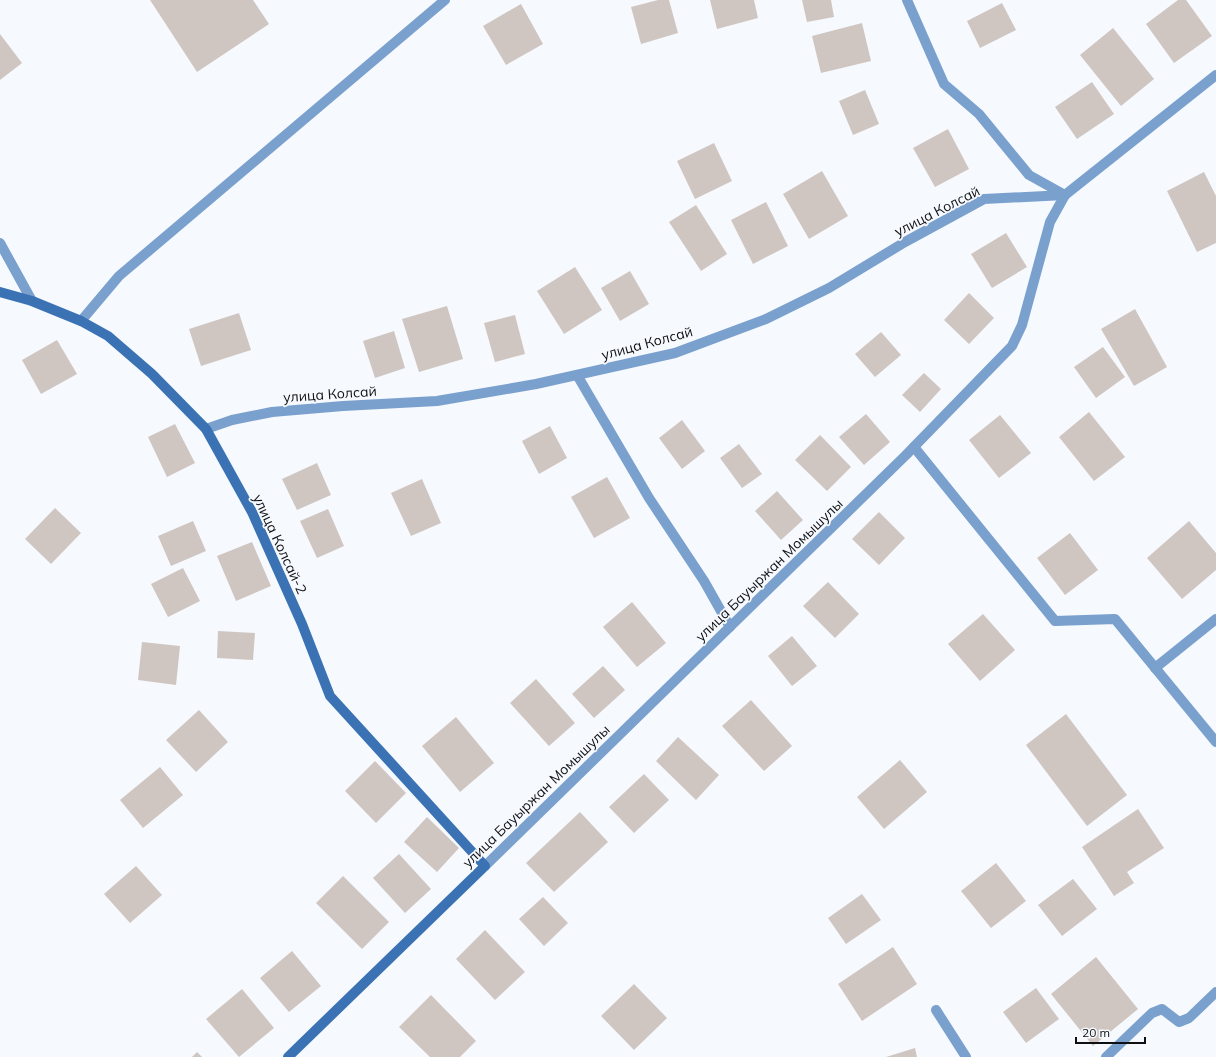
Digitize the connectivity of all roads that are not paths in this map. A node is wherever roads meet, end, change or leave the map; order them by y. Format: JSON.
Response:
{"nodes":[{"id":1,"x":445,"y":0,"type":"edge"},
{"id":2,"x":907,"y":0,"type":"edge"},
{"id":3,"x":1216,"y":76,"type":"edge"},
{"id":4,"x":1065,"y":195,"type":"junction"},
{"id":5,"x":0,"y":243,"type":"edge"},
{"id":6,"x":0,"y":292,"type":"edge"},
{"id":7,"x":32,"y":301,"type":"junction"},
{"id":8,"x":81,"y":322,"type":"junction"},
{"id":9,"x":576,"y":375,"type":"junction"},
{"id":10,"x":206,"y":429,"type":"junction"},
{"id":11,"x":914,"y":447,"type":"junction"},
{"id":12,"x":1216,"y":619,"type":"edge"},
{"id":13,"x":730,"y":627,"type":"junction"},
{"id":14,"x":1155,"y":668,"type":"junction"},
{"id":15,"x":1216,"y":742,"type":"edge"},
{"id":16,"x":485,"y":866,"type":"junction"},
{"id":17,"x":1216,"y":992,"type":"edge"},
{"id":18,"x":936,"y":1010,"type":"dead end"},
{"id":19,"x":288,"y":1057,"type":"edge"},
{"id":20,"x":966,"y":1057,"type":"edge"},
{"id":21,"x":1106,"y":1057,"type":"edge"}],
"edges":[{"from":1,"to":8,"type":"street"},
{"from":2,"to":4,"type":"street"},
{"from":3,"to":4,"type":"street","name":"улица Бауыржан Момышулы"},
{"from":4,"to":9,"type":"street","name":"улица Колсай"},
{"from":4,"to":11,"type":"street","name":"улица Бауыржан Момышулы"},
{"from":5,"to":7,"type":"street"},
{"from":6,"to":7,"type":"street","name":"улица Колсай-2"},
{"from":7,"to":8,"type":"street","name":"улица Колсай-2"},
{"from":8,"to":10,"type":"street","name":"улица Колсай-2"},
{"from":9,"to":10,"type":"street","name":"улица Колсай"},
{"from":9,"to":13,"type":"street"},
{"from":10,"to":16,"type":"street","name":"улица Колсай-2"},
{"from":11,"to":13,"type":"street","name":"улица Бауыржан Момышулы"},
{"from":11,"to":14,"type":"street"},
{"from":12,"to":14,"type":"street"},
{"from":13,"to":16,"type":"street","name":"улица Бауыржан Момышулы"},
{"from":14,"to":15,"type":"street"},
{"from":16,"to":19,"type":"street","name":"улица Бауыржан Момышулы"},
{"from":17,"to":21,"type":"street"},
{"from":18,"to":20,"type":"street"}]}
